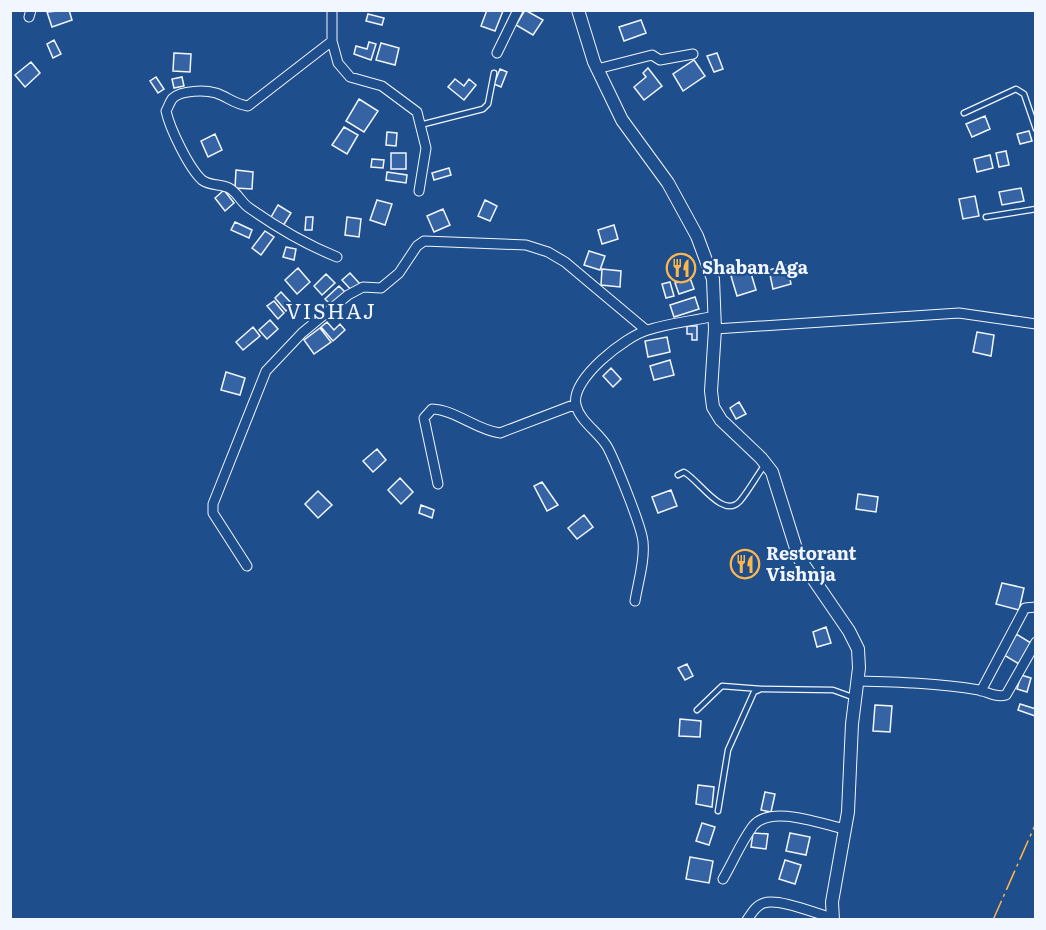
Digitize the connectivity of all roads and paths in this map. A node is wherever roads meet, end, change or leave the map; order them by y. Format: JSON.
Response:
{"nodes":[{"id":1,"x":332,"y":10,"type":"edge"},
{"id":2,"x":518,"y":10,"type":"edge"},
{"id":3,"x":578,"y":10,"type":"edge"},
{"id":4,"x":332,"y":41,"type":"junction"},
{"id":5,"x":497,"y":53,"type":"dead end"},
{"id":6,"x":693,"y":54,"type":"dead end"},
{"id":7,"x":597,"y":69,"type":"junction"},
{"id":8,"x":494,"y":73,"type":"dead end"},
{"id":9,"x":964,"y":113,"type":"dead end"},
{"id":10,"x":420,"y":125,"type":"junction"},
{"id":11,"x":1035,"y":129,"type":"edge"},
{"id":12,"x":419,"y":191,"type":"dead end"},
{"id":13,"x":1035,"y":209,"type":"edge"},
{"id":14,"x":986,"y":217,"type":"dead end"},
{"id":15,"x":337,"y":257,"type":"dead end"},
{"id":16,"x":715,"y":323,"type":"junction"},
{"id":17,"x":1035,"y":324,"type":"edge"},
{"id":18,"x":646,"y":330,"type":"junction"},
{"id":19,"x":576,"y":404,"type":"junction"},
{"id":20,"x":765,"y":464,"type":"junction"},
{"id":21,"x":678,"y":475,"type":"dead end"},
{"id":22,"x":438,"y":484,"type":"dead end"},
{"id":23,"x":247,"y":566,"type":"dead end"},
{"id":24,"x":635,"y":601,"type":"dead end"},
{"id":25,"x":1035,"y":607,"type":"edge"},
{"id":26,"x":1035,"y":642,"type":"edge"},
{"id":27,"x":857,"y":681,"type":"junction"},
{"id":28,"x":761,"y":689,"type":"junction"},
{"id":29,"x":981,"y":691,"type":"junction"},
{"id":30,"x":855,"y":698,"type":"junction"},
{"id":31,"x":698,"y":710,"type":"dead end"},
{"id":32,"x":718,"y":811,"type":"dead end"},
{"id":33,"x":845,"y":829,"type":"junction"},
{"id":34,"x":723,"y":879,"type":"dead end"},
{"id":35,"x":833,"y":919,"type":"edge"},
{"id":36,"x":747,"y":920,"type":"edge"}],
"edges":[{"from":1,"to":4,"type":"street"},
{"from":2,"to":5,"type":"street"},
{"from":3,"to":7,"type":"main road"},
{"from":4,"to":10,"type":"street"},
{"from":4,"to":15,"type":"street"},
{"from":6,"to":7,"type":"street"},
{"from":7,"to":16,"type":"main road"},
{"from":8,"to":10,"type":"lane"},
{"from":9,"to":11,"type":"lane"},
{"from":10,"to":12,"type":"street"},
{"from":13,"to":14,"type":"lane"},
{"from":16,"to":17,"type":"street"},
{"from":16,"to":18,"type":"street"},
{"from":16,"to":20,"type":"main road"},
{"from":18,"to":19,"type":"street"},
{"from":18,"to":23,"type":"street"},
{"from":19,"to":22,"type":"street"},
{"from":19,"to":24,"type":"street"},
{"from":20,"to":21,"type":"lane"},
{"from":20,"to":27,"type":"main road"},
{"from":25,"to":29,"type":"street"},
{"from":26,"to":29,"type":"street"},
{"from":27,"to":29,"type":"street"},
{"from":27,"to":30,"type":"main road"},
{"from":28,"to":30,"type":"lane"},
{"from":28,"to":31,"type":"lane"},
{"from":28,"to":32,"type":"lane"},
{"from":30,"to":33,"type":"main road"},
{"from":33,"to":34,"type":"street"},
{"from":33,"to":35,"type":"main road"},
{"from":35,"to":36,"type":"street"}]}
